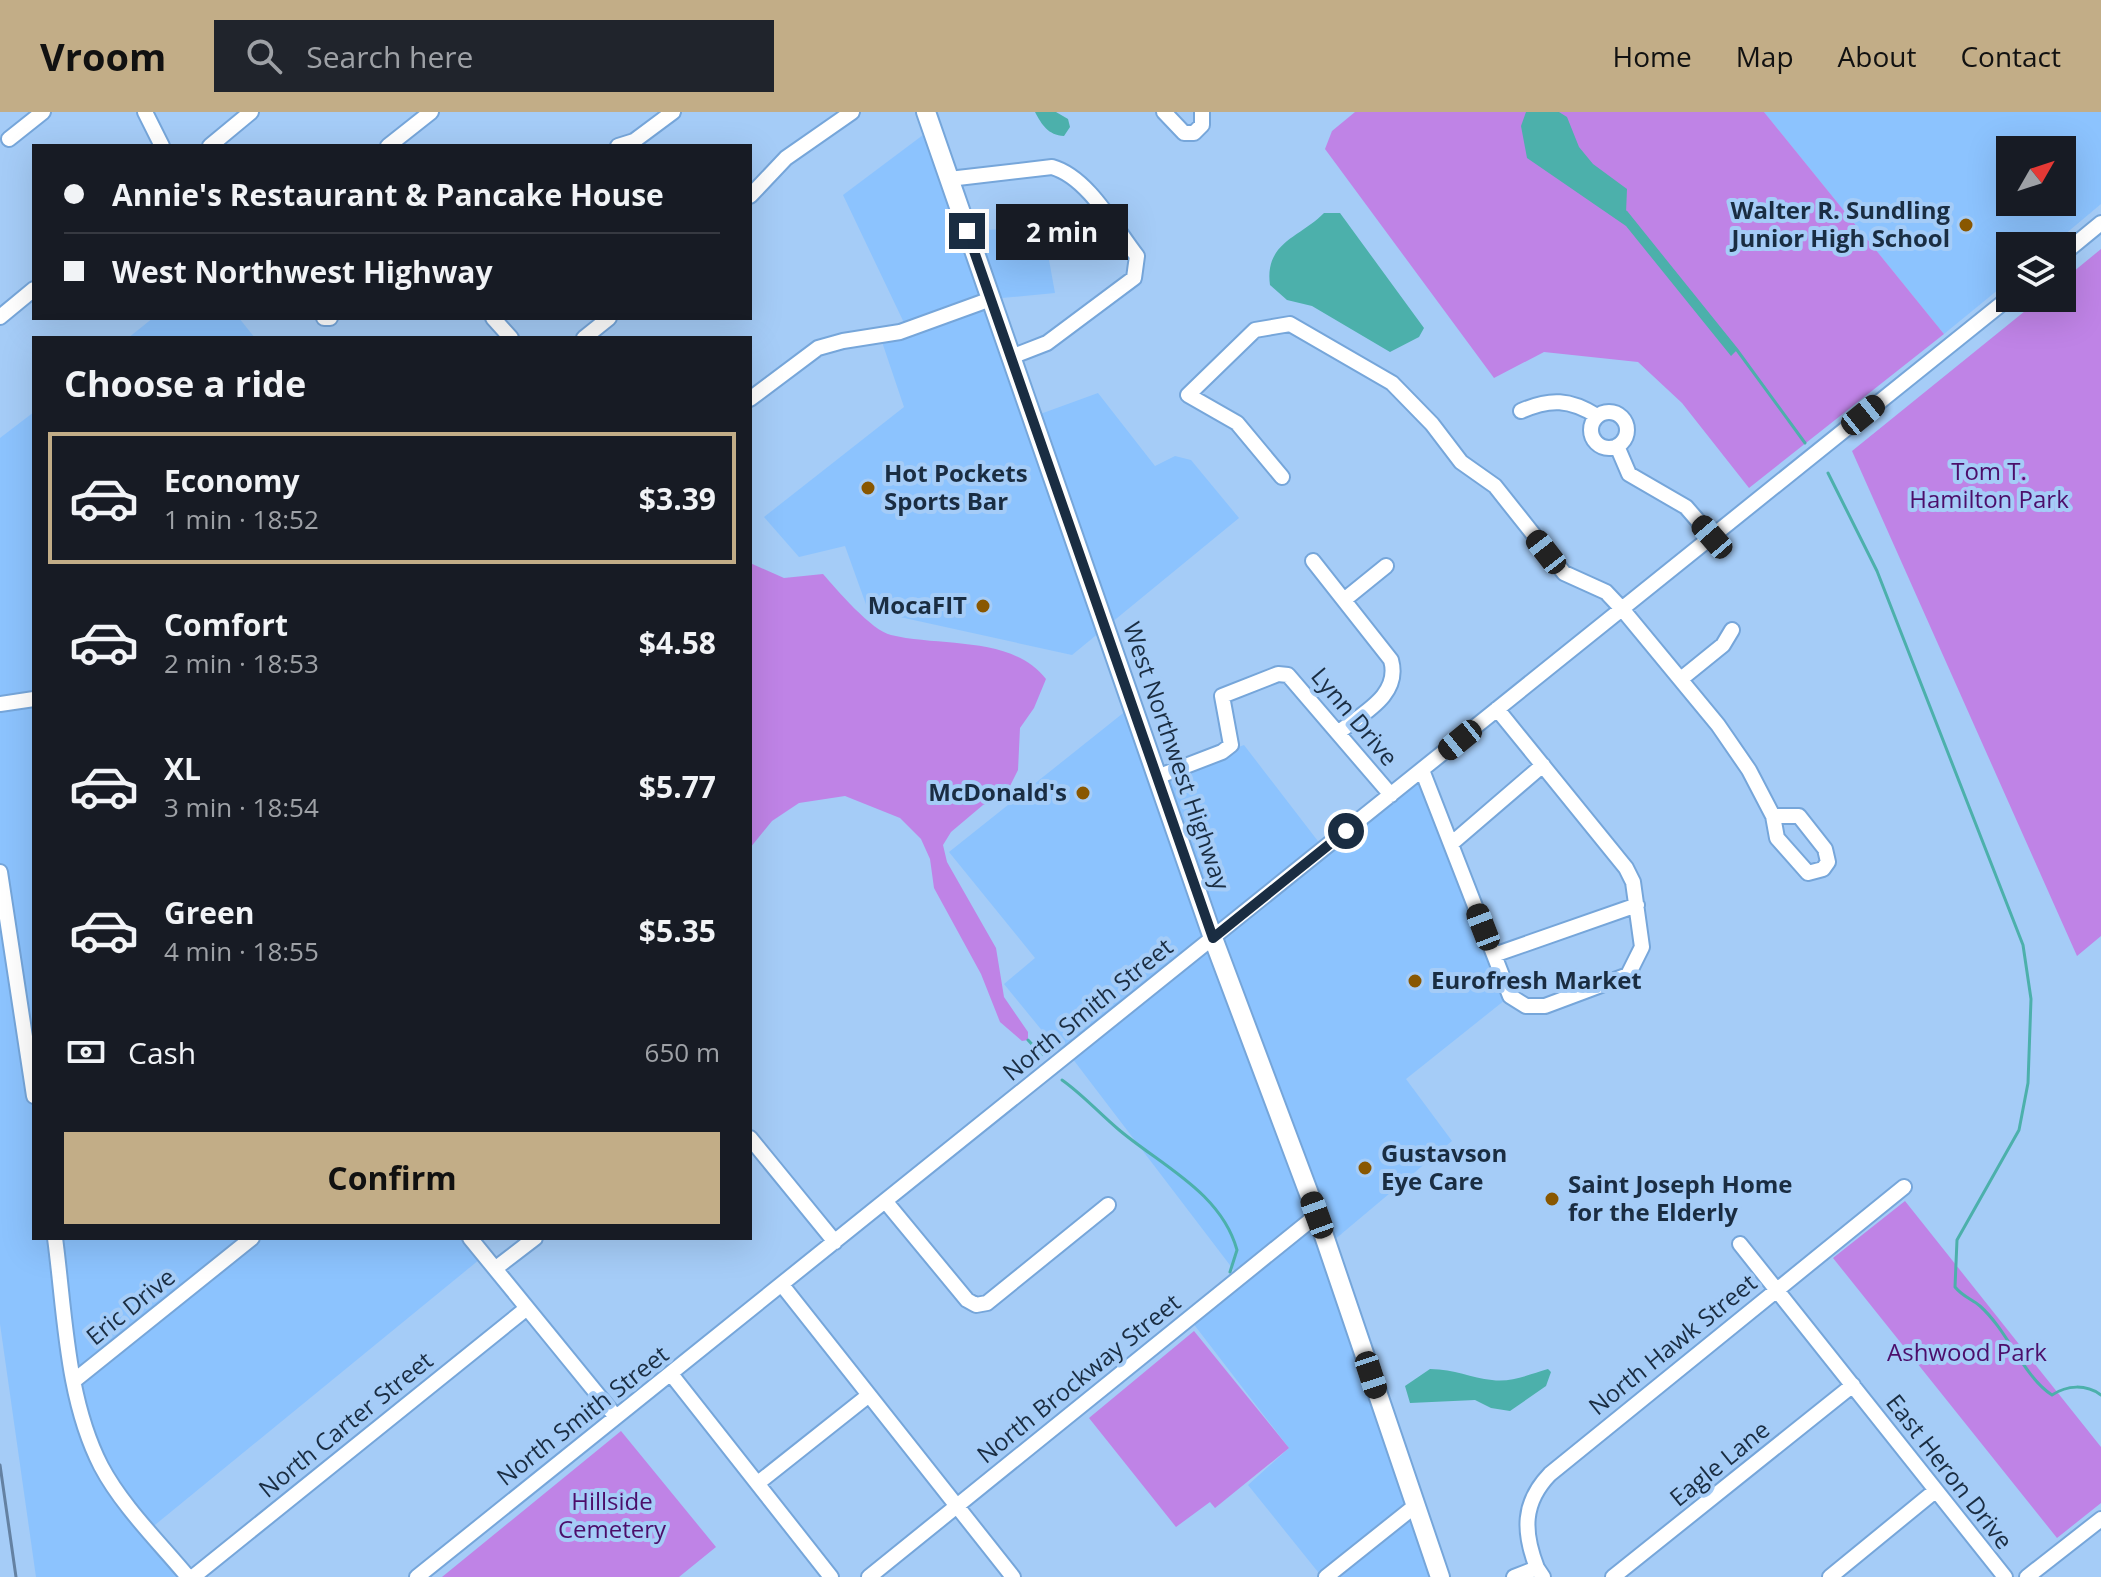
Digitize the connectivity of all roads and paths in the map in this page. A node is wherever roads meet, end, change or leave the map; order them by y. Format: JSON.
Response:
{"nodes":[{"id":1,"x":43,"y":112,"type":"edge"},
{"id":2,"x":145,"y":112,"type":"edge"},
{"id":3,"x":251,"y":112,"type":"edge"},
{"id":4,"x":431,"y":112,"type":"edge"},
{"id":5,"x":673,"y":112,"type":"edge"},
{"id":6,"x":852,"y":112,"type":"edge"},
{"id":7,"x":926,"y":112,"type":"edge"},
{"id":8,"x":1164,"y":112,"type":"edge"},
{"id":9,"x":1202,"y":112,"type":"edge"},
{"id":10,"x":9,"y":139,"type":"dead end"},
{"id":11,"x":161,"y":144,"type":"edge"},
{"id":12,"x":212,"y":144,"type":"edge"},
{"id":13,"x":391,"y":144,"type":"edge"},
{"id":14,"x":624,"y":144,"type":"edge"},
{"id":15,"x":949,"y":179,"type":"junction"},
{"id":16,"x":752,"y":194,"type":"edge"},
{"id":17,"x":2101,"y":223,"type":"edge"},
{"id":18,"x":2076,"y":244,"type":"edge"},
{"id":19,"x":32,"y":291,"type":"edge"},
{"id":20,"x":991,"y":299,"type":"junction"},
{"id":21,"x":1996,"y":308,"type":"edge"},
{"id":22,"x":0,"y":317,"type":"edge"},
{"id":23,"x":495,"y":320,"type":"edge"},
{"id":24,"x":606,"y":320,"type":"edge"},
{"id":25,"x":509,"y":336,"type":"edge"},
{"id":26,"x":586,"y":336,"type":"edge"},
{"id":27,"x":1011,"y":357,"type":"junction"},
{"id":28,"x":752,"y":398,"type":"edge"},
{"id":29,"x":1521,"y":411,"type":"dead end"},
{"id":30,"x":1597,"y":416,"type":"junction"},
{"id":31,"x":1617,"y":446,"type":"junction"},
{"id":32,"x":1282,"y":477,"type":"dead end"},
{"id":33,"x":1712,"y":537,"type":"junction"},
{"id":34,"x":1313,"y":561,"type":"dead end"},
{"id":35,"x":1386,"y":566,"type":"dead end"},
{"id":36,"x":1344,"y":600,"type":"junction"},
{"id":37,"x":1623,"y":610,"type":"junction"},
{"id":38,"x":1732,"y":630,"type":"dead end"},
{"id":39,"x":1681,"y":679,"type":"junction"},
{"id":40,"x":32,"y":699,"type":"edge"},
{"id":41,"x":0,"y":704,"type":"edge"},
{"id":42,"x":1497,"y":709,"type":"junction"},
{"id":43,"x":1339,"y":732,"type":"junction"},
{"id":44,"x":1543,"y":765,"type":"junction"},
{"id":45,"x":1422,"y":770,"type":"junction"},
{"id":46,"x":1157,"y":777,"type":"junction"},
{"id":47,"x":1391,"y":795,"type":"junction"},
{"id":48,"x":1773,"y":816,"type":"junction"},
{"id":49,"x":1451,"y":844,"type":"junction"},
{"id":50,"x":0,"y":872,"type":"edge"},
{"id":51,"x":1637,"y":905,"type":"junction"},
{"id":52,"x":1213,"y":938,"type":"junction"},
{"id":53,"x":1494,"y":955,"type":"junction"},
{"id":54,"x":32,"y":1083,"type":"edge"},
{"id":55,"x":752,"y":1140,"type":"edge"},
{"id":56,"x":1904,"y":1187,"type":"dead end"},
{"id":57,"x":886,"y":1202,"type":"junction"},
{"id":58,"x":1108,"y":1205,"type":"dead end"},
{"id":59,"x":1317,"y":1215,"type":"junction"},
{"id":60,"x":55,"y":1240,"type":"edge"},
{"id":61,"x":250,"y":1240,"type":"edge"},
{"id":62,"x":472,"y":1240,"type":"edge"},
{"id":63,"x":532,"y":1240,"type":"edge"},
{"id":64,"x":835,"y":1242,"type":"junction"},
{"id":65,"x":1740,"y":1244,"type":"dead end"},
{"id":66,"x":496,"y":1268,"type":"junction"},
{"id":67,"x":782,"y":1285,"type":"junction"},
{"id":68,"x":1777,"y":1290,"type":"junction"},
{"id":69,"x":527,"y":1308,"type":"junction"},
{"id":70,"x":671,"y":1374,"type":"junction"},
{"id":71,"x":75,"y":1380,"type":"junction"},
{"id":72,"x":1853,"y":1385,"type":"junction"},
{"id":73,"x":869,"y":1395,"type":"junction"},
{"id":74,"x":616,"y":1417,"type":"junction"},
{"id":75,"x":758,"y":1483,"type":"junction"},
{"id":76,"x":1935,"y":1491,"type":"junction"},
{"id":77,"x":957,"y":1506,"type":"junction"},
{"id":78,"x":1415,"y":1506,"type":"junction"},
{"id":79,"x":2101,"y":1519,"type":"edge"},
{"id":80,"x":1540,"y":1572,"type":"edge"},
{"id":81,"x":190,"y":1577,"type":"edge"},
{"id":82,"x":417,"y":1577,"type":"edge"},
{"id":83,"x":831,"y":1577,"type":"edge"},
{"id":84,"x":869,"y":1577,"type":"edge"},
{"id":85,"x":1013,"y":1577,"type":"edge"},
{"id":86,"x":1326,"y":1577,"type":"edge"},
{"id":87,"x":1440,"y":1577,"type":"edge"},
{"id":88,"x":1514,"y":1577,"type":"edge"},
{"id":89,"x":1613,"y":1577,"type":"edge"},
{"id":90,"x":1830,"y":1577,"type":"edge"},
{"id":91,"x":2005,"y":1577,"type":"edge"},
{"id":92,"x":2027,"y":1577,"type":"edge"}],
"edges":[{"from":1,"to":10,"type":"street"},
{"from":2,"to":11,"type":"street"},
{"from":3,"to":12,"type":"street"},
{"from":4,"to":13,"type":"street"},
{"from":5,"to":14,"type":"street"},
{"from":6,"to":16,"type":"street"},
{"from":7,"to":15,"type":"main road","name":"West Northwest Highway"},
{"from":8,"to":9,"type":"street"},
{"from":15,"to":20,"type":"main road","name":"West Northwest Highway"},
{"from":15,"to":27,"type":"street"},
{"from":17,"to":18,"type":"street"},
{"from":19,"to":22,"type":"street"},
{"from":20,"to":27,"type":"main road","name":"West Northwest Highway"},
{"from":20,"to":28,"type":"street"},
{"from":21,"to":33,"type":"street","name":"North Smith Street"},
{"from":23,"to":25,"type":"street"},
{"from":24,"to":26,"type":"street"},
{"from":27,"to":46,"type":"main road","name":"West Northwest Highway"},
{"from":29,"to":30,"type":"street"},
{"from":30,"to":31,"type":"street"},
{"from":30,"to":31,"type":"street"},
{"from":31,"to":33,"type":"street"},
{"from":32,"to":37,"type":"street"},
{"from":33,"to":37,"type":"street","name":"North Smith Street"},
{"from":34,"to":36,"type":"street"},
{"from":35,"to":36,"type":"street"},
{"from":36,"to":43,"type":"street"},
{"from":37,"to":39,"type":"street"},
{"from":37,"to":42,"type":"street","name":"North Smith Street"},
{"from":38,"to":39,"type":"street"},
{"from":39,"to":48,"type":"street"},
{"from":40,"to":41,"type":"street"},
{"from":42,"to":44,"type":"street"},
{"from":42,"to":45,"type":"street","name":"North Smith Street"},
{"from":43,"to":46,"type":"street","name":"Lynn Drive"},
{"from":43,"to":47,"type":"street","name":"Lynn Drive"},
{"from":44,"to":49,"type":"street"},
{"from":44,"to":51,"type":"street"},
{"from":45,"to":47,"type":"street","name":"North Smith Street"},
{"from":45,"to":49,"type":"street"},
{"from":46,"to":52,"type":"main road","name":"West Northwest Highway"},
{"from":47,"to":52,"type":"street","name":"North Smith Street"},
{"from":48,"to":48,"type":"street"},
{"from":49,"to":53,"type":"street"},
{"from":50,"to":54,"type":"street"},
{"from":51,"to":53,"type":"street"},
{"from":51,"to":53,"type":"street"},
{"from":52,"to":57,"type":"street","name":"North Smith Street"},
{"from":52,"to":59,"type":"main road","name":"West Northwest Highway"},
{"from":55,"to":64,"type":"street"},
{"from":56,"to":68,"type":"street","name":"North Hawk Street"},
{"from":57,"to":58,"type":"street"},
{"from":57,"to":64,"type":"street","name":"North Smith Street"},
{"from":59,"to":77,"type":"street","name":"North Brockway Street"},
{"from":59,"to":78,"type":"main road","name":"West Northwest Highway"},
{"from":60,"to":71,"type":"street"},
{"from":61,"to":71,"type":"street","name":"Eric Drive"},
{"from":62,"to":66,"type":"street"},
{"from":63,"to":66,"type":"street"},
{"from":64,"to":67,"type":"street","name":"North Smith Street"},
{"from":65,"to":68,"type":"street","name":"East Heron Drive"},
{"from":66,"to":69,"type":"street"},
{"from":67,"to":70,"type":"street","name":"North Smith Street"},
{"from":67,"to":73,"type":"street"},
{"from":68,"to":72,"type":"street","name":"East Heron Drive"},
{"from":68,"to":80,"type":"street","name":"North Hawk Street"},
{"from":69,"to":74,"type":"street"},
{"from":69,"to":81,"type":"street","name":"North Carter Street"},
{"from":70,"to":74,"type":"street","name":"North Smith Street"},
{"from":70,"to":75,"type":"street"},
{"from":71,"to":81,"type":"street"},
{"from":72,"to":76,"type":"street","name":"East Heron Drive"},
{"from":72,"to":89,"type":"street","name":"Eagle Lane"},
{"from":73,"to":75,"type":"street"},
{"from":73,"to":77,"type":"street"},
{"from":74,"to":82,"type":"street","name":"North Smith Street"},
{"from":75,"to":83,"type":"street"},
{"from":76,"to":90,"type":"street"},
{"from":76,"to":91,"type":"street","name":"East Heron Drive"},
{"from":77,"to":84,"type":"street","name":"North Brockway Street"},
{"from":77,"to":85,"type":"street"},
{"from":78,"to":86,"type":"street"},
{"from":78,"to":87,"type":"main road","name":"West Northwest Highway"},
{"from":79,"to":92,"type":"street"},
{"from":80,"to":88,"type":"street"}]}
